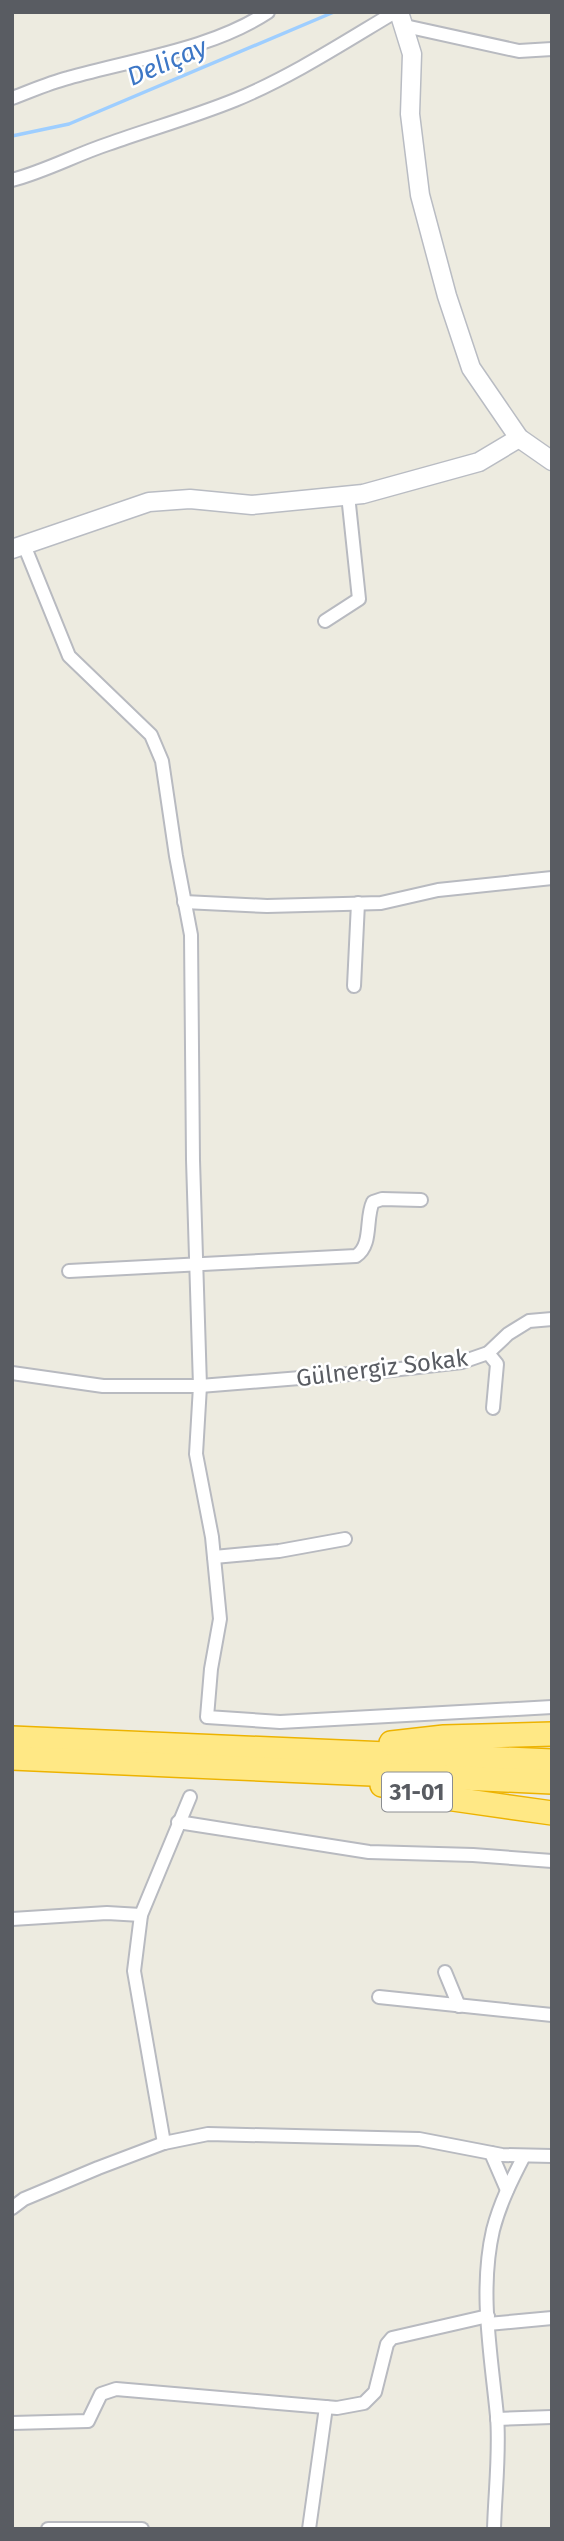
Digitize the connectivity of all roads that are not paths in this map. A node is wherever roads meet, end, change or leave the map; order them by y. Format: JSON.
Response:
{"nodes":[{"id":1,"x":268,"y":12,"type":"edge"},
{"id":2,"x":400,"y":17,"type":"edge"},
{"id":3,"x":552,"y":49,"type":"edge"},
{"id":4,"x":12,"y":98,"type":"edge"},
{"id":5,"x":12,"y":180,"type":"edge"},
{"id":6,"x":519,"y":438,"type":"junction"},
{"id":7,"x":552,"y":461,"type":"edge"},
{"id":8,"x":348,"y":495,"type":"junction"},
{"id":9,"x":18,"y":547,"type":"edge"},
{"id":10,"x":325,"y":621,"type":"dead end"},
{"id":11,"x":552,"y":877,"type":"edge"},
{"id":12,"x":184,"y":902,"type":"junction"},
{"id":13,"x":358,"y":903,"type":"junction"},
{"id":14,"x":354,"y":986,"type":"dead end"},
{"id":15,"x":421,"y":1200,"type":"dead end"},
{"id":16,"x":196,"y":1265,"type":"junction"},
{"id":17,"x":69,"y":1271,"type":"dead end"},
{"id":18,"x":552,"y":1319,"type":"edge"},
{"id":19,"x":488,"y":1353,"type":"junction"},
{"id":20,"x":12,"y":1373,"type":"edge"},
{"id":21,"x":200,"y":1387,"type":"junction"},
{"id":22,"x":493,"y":1408,"type":"dead end"},
{"id":23,"x":345,"y":1539,"type":"dead end"},
{"id":24,"x":214,"y":1557,"type":"junction"},
{"id":25,"x":552,"y":1707,"type":"edge"},
{"id":26,"x":552,"y":1734,"type":"edge"},
{"id":27,"x":12,"y":1738,"type":"edge"},
{"id":28,"x":12,"y":1758,"type":"edge"},
{"id":29,"x":283,"y":1759,"type":"junction"},
{"id":30,"x":552,"y":1761,"type":"edge"},
{"id":31,"x":552,"y":1782,"type":"edge"},
{"id":32,"x":190,"y":1797,"type":"dead end"},
{"id":33,"x":552,"y":1813,"type":"edge"},
{"id":34,"x":178,"y":1822,"type":"junction"},
{"id":35,"x":552,"y":1861,"type":"edge"},
{"id":36,"x":141,"y":1915,"type":"junction"},
{"id":37,"x":12,"y":1919,"type":"edge"},
{"id":38,"x":445,"y":1972,"type":"dead end"},
{"id":39,"x":379,"y":1997,"type":"dead end"},
{"id":40,"x":459,"y":2006,"type":"junction"},
{"id":41,"x":552,"y":2015,"type":"edge"},
{"id":42,"x":164,"y":2143,"type":"junction"},
{"id":43,"x":491,"y":2153,"type":"junction"},
{"id":44,"x":524,"y":2155,"type":"junction"},
{"id":45,"x":552,"y":2156,"type":"edge"},
{"id":46,"x":507,"y":2190,"type":"junction"},
{"id":47,"x":12,"y":2208,"type":"edge"},
{"id":48,"x":552,"y":2318,"type":"edge"},
{"id":49,"x":488,"y":2320,"type":"junction"},
{"id":50,"x":326,"y":2407,"type":"junction"},
{"id":51,"x":552,"y":2417,"type":"edge"},
{"id":52,"x":497,"y":2419,"type":"junction"},
{"id":53,"x":12,"y":2423,"type":"edge"},
{"id":54,"x":48,"y":2529,"type":"edge"},
{"id":55,"x":142,"y":2529,"type":"edge"},
{"id":56,"x":309,"y":2529,"type":"edge"},
{"id":57,"x":494,"y":2529,"type":"edge"}],
"edges":[{"from":1,"to":4,"type":"street"},
{"from":2,"to":3,"type":"street"},
{"from":2,"to":5,"type":"street"},
{"from":2,"to":6,"type":"street"},
{"from":6,"to":7,"type":"street"},
{"from":6,"to":8,"type":"street"},
{"from":8,"to":9,"type":"street"},
{"from":8,"to":10,"type":"street"},
{"from":9,"to":12,"type":"street"},
{"from":11,"to":13,"type":"street"},
{"from":12,"to":13,"type":"street"},
{"from":12,"to":16,"type":"street"},
{"from":13,"to":14,"type":"street"},
{"from":15,"to":16,"type":"street"},
{"from":16,"to":17,"type":"street"},
{"from":16,"to":21,"type":"street"},
{"from":18,"to":19,"type":"street","name":"Gülnergiz Sokak"},
{"from":19,"to":21,"type":"street","name":"Gülnergiz Sokak"},
{"from":19,"to":22,"type":"street"},
{"from":20,"to":21,"type":"street","name":"Gülnergiz Sokak"},
{"from":21,"to":24,"type":"street"},
{"from":23,"to":24,"type":"street"},
{"from":24,"to":25,"type":"street"},
{"from":26,"to":29,"type":"highway","number":"31-01"},
{"from":27,"to":29,"type":"highway","number":"31-01"},
{"from":28,"to":29,"type":"highway","number":"31-01"},
{"from":29,"to":30,"type":"highway"},
{"from":29,"to":31,"type":"highway"},
{"from":29,"to":33,"type":"highway","number":"31-01"},
{"from":32,"to":34,"type":"street"},
{"from":34,"to":35,"type":"street"},
{"from":34,"to":36,"type":"street"},
{"from":36,"to":37,"type":"street"},
{"from":36,"to":42,"type":"street"},
{"from":38,"to":40,"type":"street"},
{"from":39,"to":40,"type":"street"},
{"from":40,"to":41,"type":"street"},
{"from":42,"to":43,"type":"street"},
{"from":42,"to":47,"type":"street"},
{"from":43,"to":44,"type":"street"},
{"from":43,"to":46,"type":"street"},
{"from":44,"to":45,"type":"street"},
{"from":44,"to":46,"type":"street"},
{"from":46,"to":49,"type":"street"},
{"from":48,"to":49,"type":"street"},
{"from":49,"to":50,"type":"street"},
{"from":49,"to":52,"type":"street"},
{"from":50,"to":53,"type":"street"},
{"from":50,"to":56,"type":"street"},
{"from":51,"to":52,"type":"street"},
{"from":52,"to":57,"type":"street"},
{"from":54,"to":55,"type":"street"}]}
